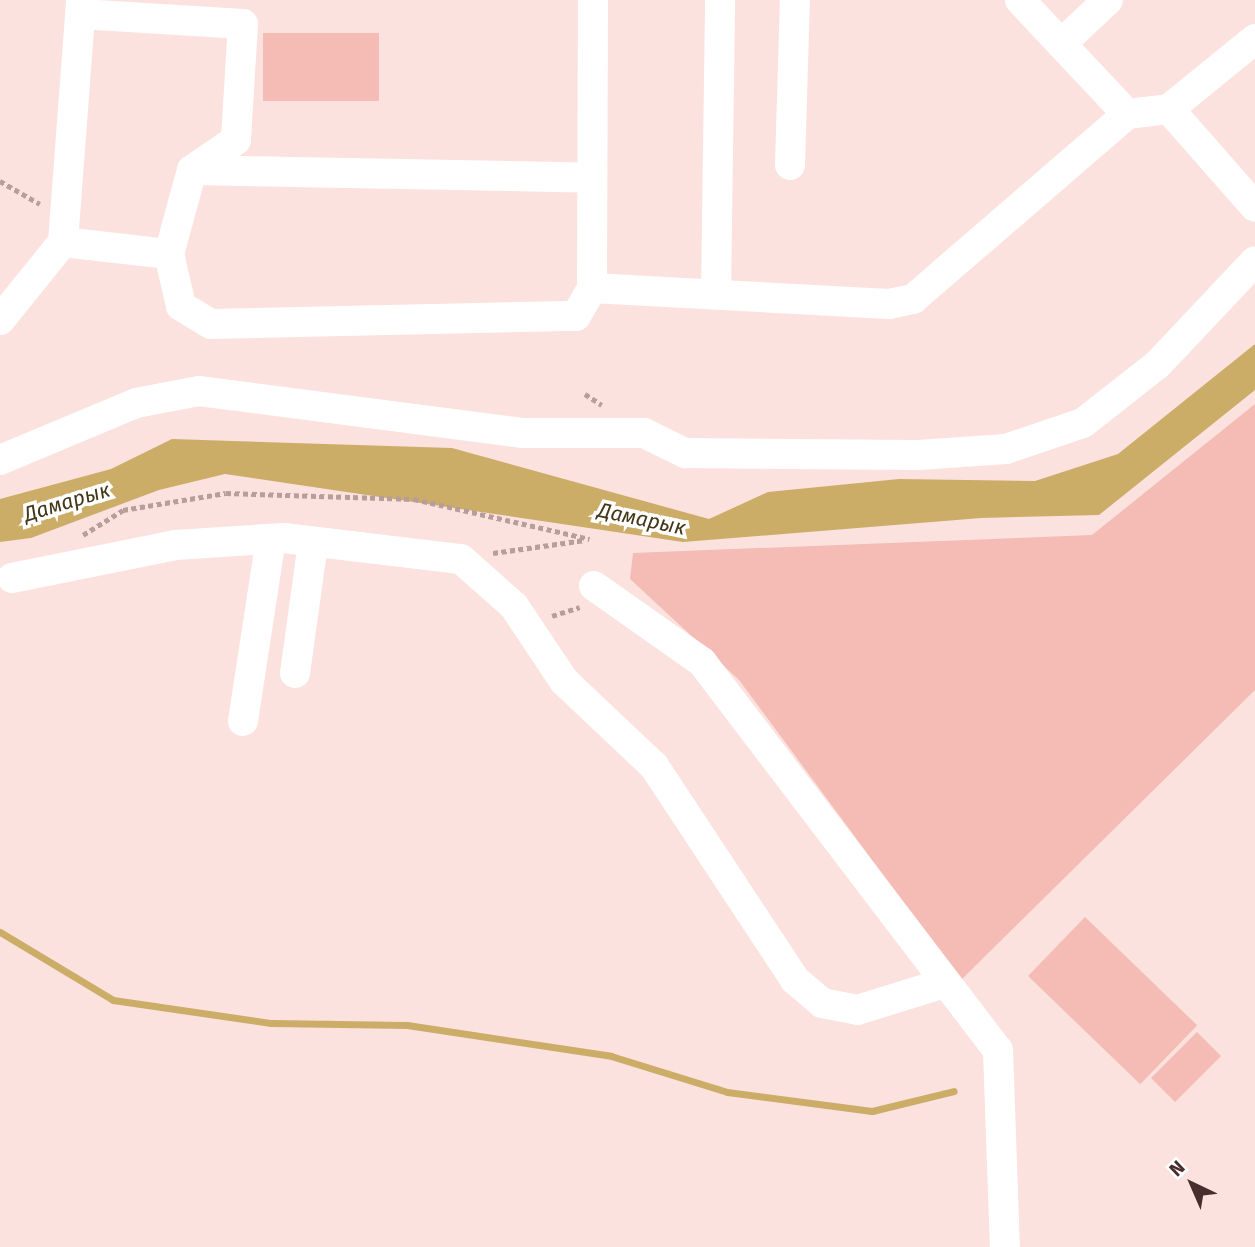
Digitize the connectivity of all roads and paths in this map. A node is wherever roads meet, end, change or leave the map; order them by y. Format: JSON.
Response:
{"nodes":[{"id":1,"x":593,"y":0,"type":"edge"},
{"id":2,"x":720,"y":0,"type":"edge"},
{"id":3,"x":795,"y":0,"type":"edge"},
{"id":4,"x":1020,"y":0,"type":"edge"},
{"id":5,"x":1108,"y":0,"type":"edge"},
{"id":6,"x":81,"y":7,"type":"edge"},
{"id":7,"x":1255,"y":39,"type":"edge"},
{"id":8,"x":1061,"y":44,"type":"junction"},
{"id":9,"x":1169,"y":109,"type":"junction"},
{"id":10,"x":1128,"y":114,"type":"junction"},
{"id":11,"x":790,"y":164,"type":"dead end"},
{"id":12,"x":192,"y":170,"type":"junction"},
{"id":13,"x":592,"y":178,"type":"junction"},
{"id":14,"x":0,"y":181,"type":"edge"},
{"id":15,"x":1255,"y":207,"type":"edge"},
{"id":16,"x":64,"y":230,"type":"junction"},
{"id":17,"x":169,"y":254,"type":"junction"},
{"id":18,"x":1255,"y":261,"type":"edge"},
{"id":19,"x":592,"y":288,"type":"junction"},
{"id":20,"x":716,"y":294,"type":"junction"},
{"id":21,"x":0,"y":320,"type":"edge"},
{"id":22,"x":0,"y":460,"type":"edge"},
{"id":23,"x":271,"y":539,"type":"junction"},
{"id":24,"x":590,"y":540,"type":"dead end"},
{"id":25,"x":313,"y":543,"type":"junction"},
{"id":26,"x":461,"y":559,"type":"junction"},
{"id":27,"x":12,"y":578,"type":"dead end"},
{"id":28,"x":594,"y":586,"type":"joint"},
{"id":29,"x":514,"y":606,"type":"junction"},
{"id":30,"x":295,"y":673,"type":"dead end"},
{"id":31,"x":243,"y":721,"type":"dead end"},
{"id":32,"x":945,"y":983,"type":"junction"},
{"id":33,"x":1005,"y":1247,"type":"edge"}],
"edges":[{"from":1,"to":13,"type":"street"},
{"from":2,"to":20,"type":"street"},
{"from":3,"to":11,"type":"street"},
{"from":4,"to":8,"type":"street"},
{"from":5,"to":8,"type":"street"},
{"from":6,"to":12,"type":"street"},
{"from":6,"to":16,"type":"street"},
{"from":7,"to":9,"type":"street"},
{"from":8,"to":10,"type":"street"},
{"from":9,"to":10,"type":"street"},
{"from":9,"to":15,"type":"street"},
{"from":10,"to":20,"type":"street"},
{"from":12,"to":13,"type":"street"},
{"from":12,"to":17,"type":"street"},
{"from":13,"to":19,"type":"street"},
{"from":14,"to":16,"type":"path"},
{"from":16,"to":17,"type":"street"},
{"from":16,"to":21,"type":"street"},
{"from":17,"to":19,"type":"street"},
{"from":18,"to":22,"type":"street"},
{"from":19,"to":20,"type":"street"},
{"from":23,"to":25,"type":"street"},
{"from":23,"to":27,"type":"street"},
{"from":23,"to":31,"type":"street"},
{"from":24,"to":26,"type":"path"},
{"from":25,"to":26,"type":"street"},
{"from":25,"to":30,"type":"street"},
{"from":26,"to":29,"type":"street"},
{"from":28,"to":29,"type":"path"},
{"from":28,"to":32,"type":"street"},
{"from":29,"to":32,"type":"street"},
{"from":32,"to":33,"type":"street"}]}
